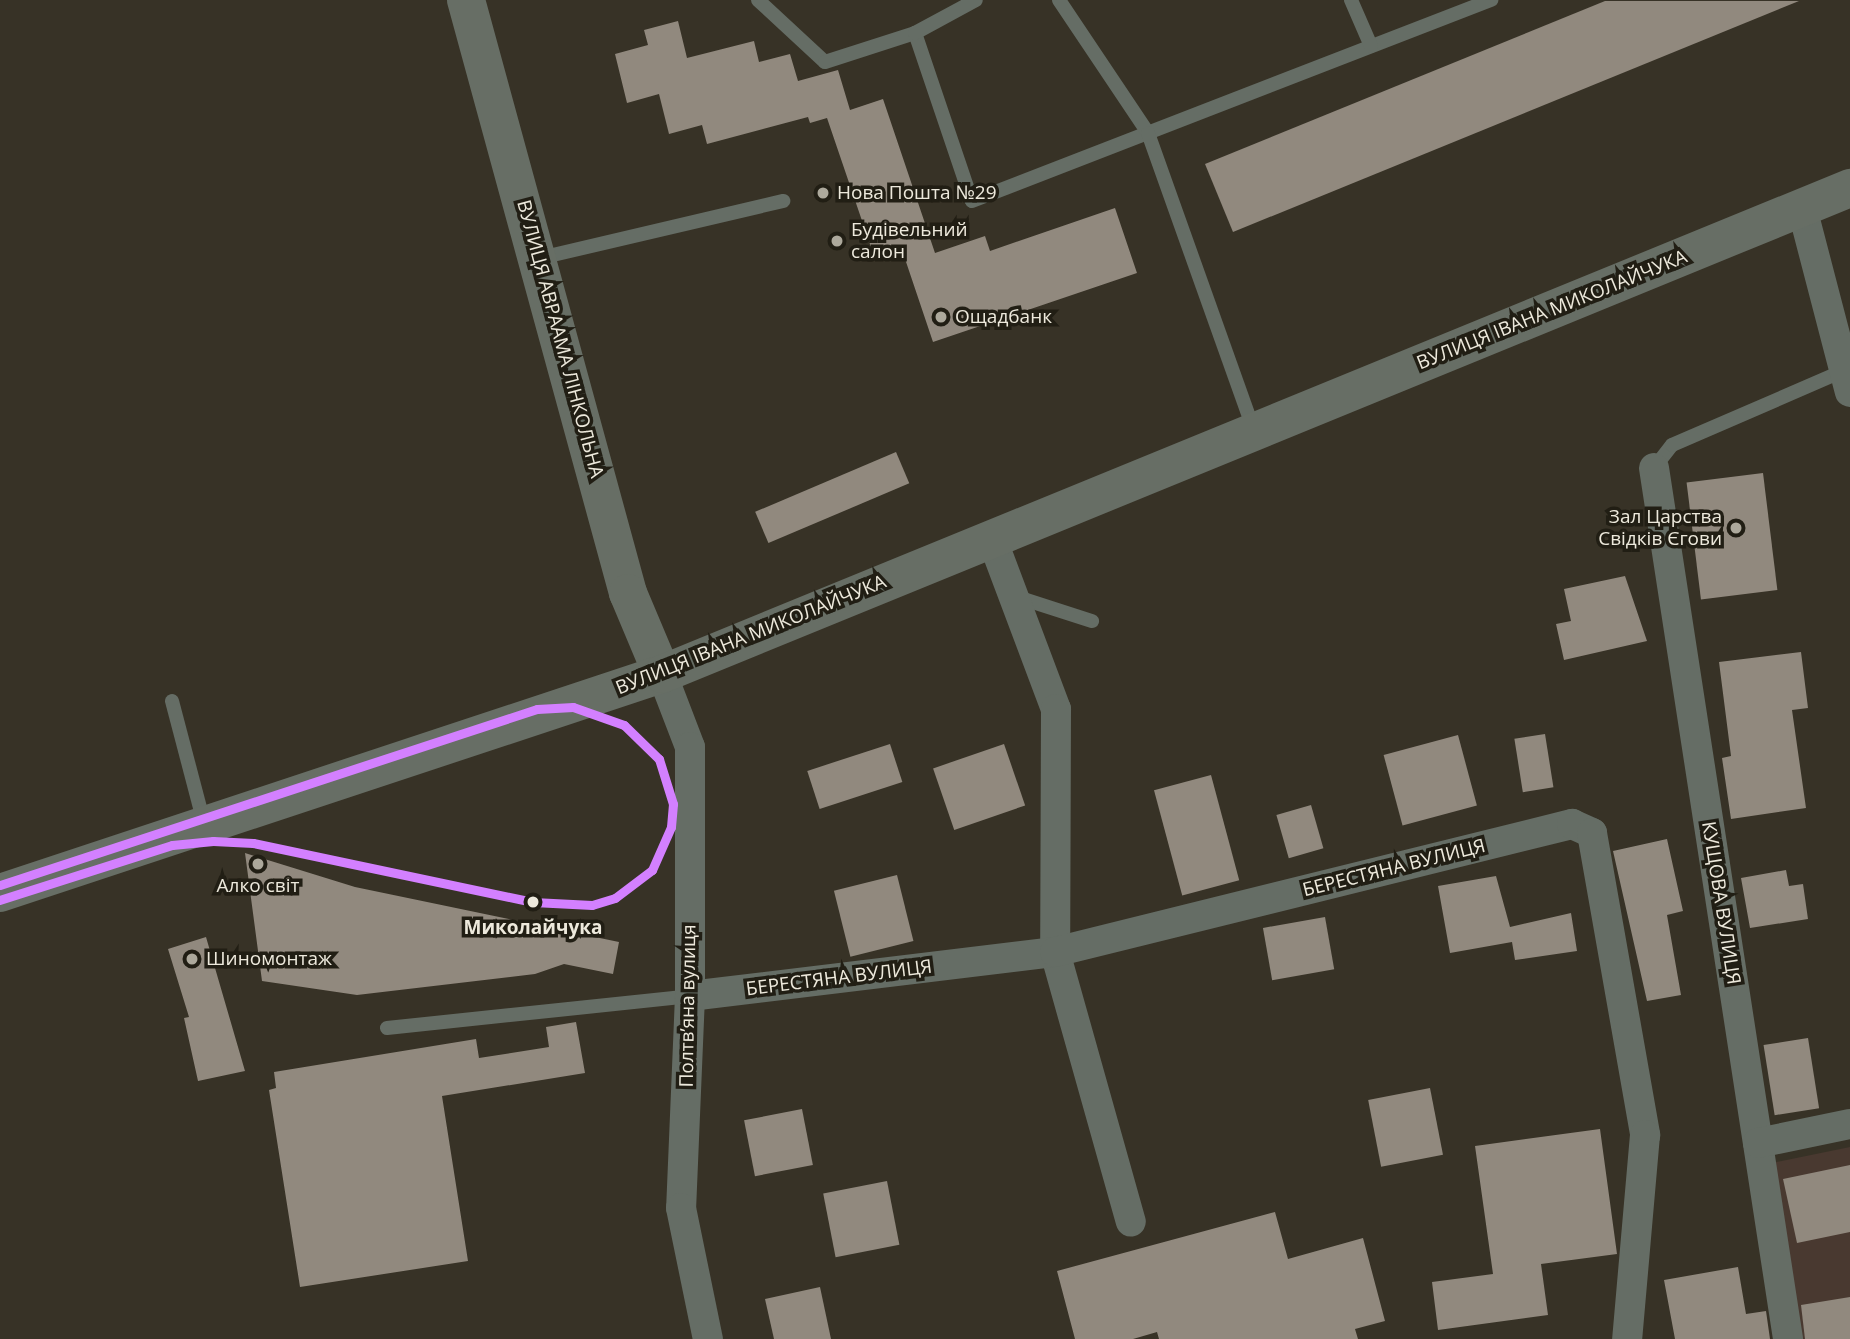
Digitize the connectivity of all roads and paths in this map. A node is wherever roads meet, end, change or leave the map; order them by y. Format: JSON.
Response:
{"nodes":[{"id":1,"x":466,"y":0,"type":"edge"},
{"id":2,"x":758,"y":0,"type":"edge"},
{"id":3,"x":976,"y":0,"type":"edge"},
{"id":4,"x":1059,"y":0,"type":"edge"},
{"id":5,"x":1351,"y":0,"type":"edge"},
{"id":6,"x":1491,"y":0,"type":"edge"},
{"id":7,"x":915,"y":33,"type":"junction"},
{"id":8,"x":1371,"y":47,"type":"junction"},
{"id":9,"x":1148,"y":133,"type":"junction"},
{"id":10,"x":1850,"y":188,"type":"edge"},
{"id":11,"x":783,"y":201,"type":"dead end"},
{"id":12,"x":1802,"y":208,"type":"junction"},
{"id":13,"x":538,"y":258,"type":"junction"},
{"id":14,"x":1847,"y":381,"type":"edge"},
{"id":15,"x":1255,"y":433,"type":"junction"},
{"id":16,"x":1654,"y":468,"type":"joint"},
{"id":17,"x":992,"y":539,"type":"junction"},
{"id":18,"x":1009,"y":594,"type":"junction"},
{"id":19,"x":1092,"y":621,"type":"dead end"},
{"id":20,"x":662,"y":674,"type":"junction"},
{"id":21,"x":172,"y":701,"type":"dead end"},
{"id":22,"x":204,"y":825,"type":"junction"},
{"id":23,"x":0,"y":893,"type":"edge"},
{"id":24,"x":1055,"y":952,"type":"junction"},
{"id":25,"x":690,"y":996,"type":"junction"},
{"id":26,"x":387,"y":1028,"type":"dead end"},
{"id":27,"x":1850,"y":1124,"type":"edge"},
{"id":28,"x":1758,"y":1143,"type":"junction"},
{"id":29,"x":1131,"y":1222,"type":"dead end"},
{"id":30,"x":708,"y":1339,"type":"edge"},
{"id":31,"x":1627,"y":1339,"type":"edge"},
{"id":32,"x":1788,"y":1339,"type":"edge"}],
"edges":[{"from":1,"to":13,"type":"main road","name":"ВУЛИЦЯ АВРААМА ЛІНКОЛЬНА"},
{"from":2,"to":7,"type":"lane"},
{"from":3,"to":7,"type":"lane"},
{"from":4,"to":9,"type":"lane"},
{"from":5,"to":8,"type":"lane"},
{"from":6,"to":8,"type":"lane"},
{"from":7,"to":9,"type":"lane"},
{"from":8,"to":9,"type":"lane"},
{"from":9,"to":15,"type":"lane"},
{"from":10,"to":12,"type":"main road","name":"ВУЛИЦЯ ІВАНА МИКОЛАЙЧУКА"},
{"from":11,"to":13,"type":"lane"},
{"from":12,"to":14,"type":"street"},
{"from":12,"to":15,"type":"main road","name":"ВУЛИЦЯ ІВАНА МИКОЛАЙЧУКА"},
{"from":13,"to":20,"type":"main road","name":"ВУЛИЦЯ АВРААМА ЛІНКОЛЬНА"},
{"from":14,"to":16,"type":"lane"},
{"from":15,"to":17,"type":"main road","name":"ВУЛИЦЯ ІВАНА МИКОЛАЙЧУКА"},
{"from":16,"to":28,"type":"street","name":"КУЩОВА ВУЛИЦЯ"},
{"from":17,"to":18,"type":"street"},
{"from":17,"to":20,"type":"main road","name":"ВУЛИЦЯ ІВАНА МИКОЛАЙЧУКА"},
{"from":18,"to":19,"type":"lane"},
{"from":18,"to":24,"type":"street"},
{"from":20,"to":22,"type":"main road","name":"ВУЛИЦЯ ІВАНА МИКОЛАЙЧУКА"},
{"from":20,"to":25,"type":"street","name":"Полтвʼяна вулиця"},
{"from":21,"to":22,"type":"lane"},
{"from":22,"to":23,"type":"main road","name":"ВУЛИЦЯ ІВАНА МИКОЛАЙЧУКА"},
{"from":24,"to":25,"type":"street","name":"БЕРЕСТЯНА ВУЛИЦЯ"},
{"from":24,"to":29,"type":"street"},
{"from":24,"to":31,"type":"street","name":"БЕРЕСТЯНА ВУЛИЦЯ"},
{"from":25,"to":26,"type":"lane"},
{"from":25,"to":30,"type":"street","name":"Полтвʼяна вулиця"},
{"from":27,"to":28,"type":"street"},
{"from":28,"to":32,"type":"street","name":"КУЩОВА ВУЛИЦЯ"}]}
